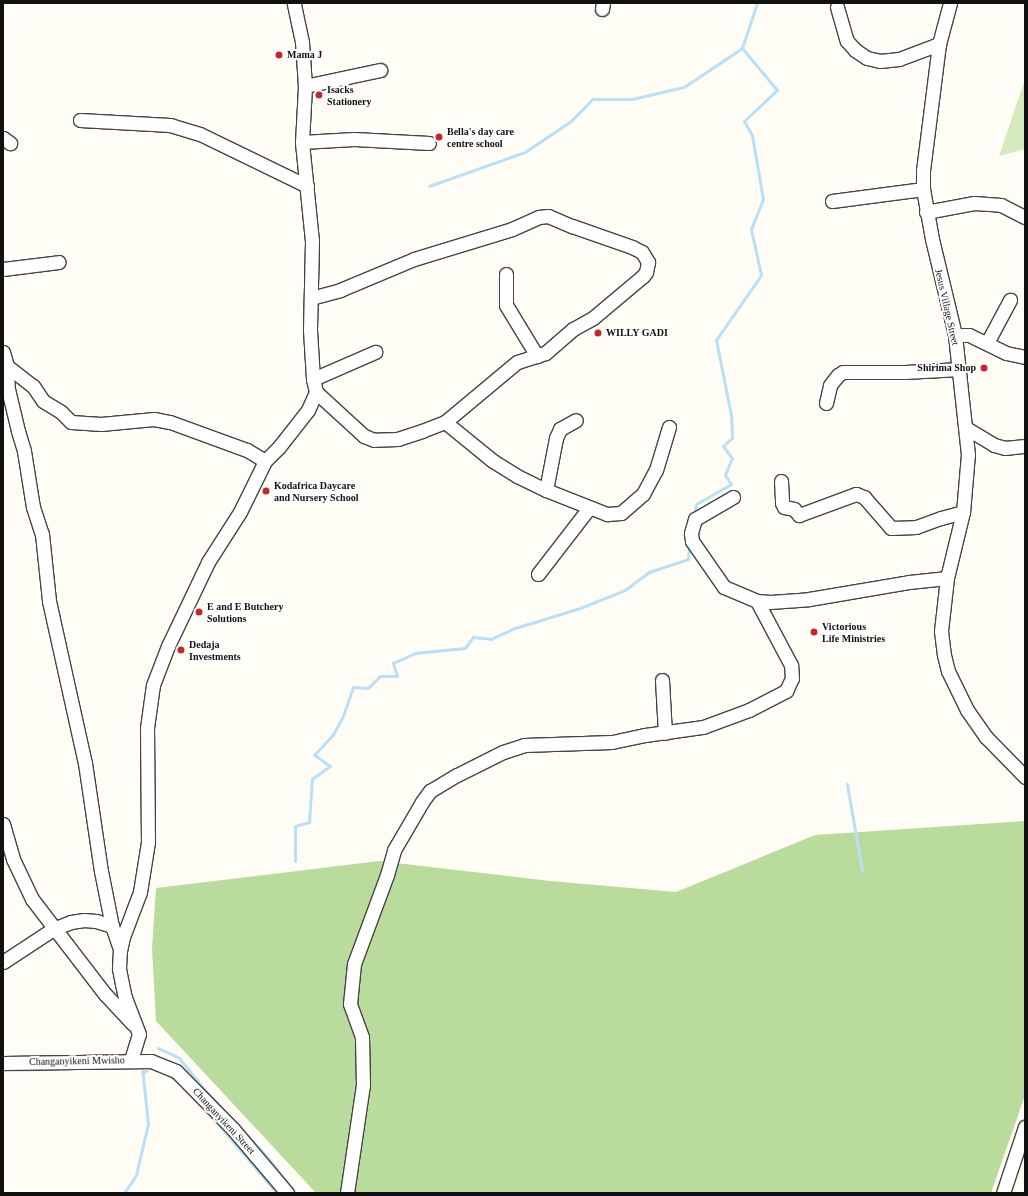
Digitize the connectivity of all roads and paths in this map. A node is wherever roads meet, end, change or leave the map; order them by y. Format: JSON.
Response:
{"nodes":[{"id":1,"x":294,"y":3,"type":"edge"},
{"id":2,"x":950,"y":3,"type":"edge"},
{"id":3,"x":837,"y":7,"type":"dead end"},
{"id":4,"x":939,"y":44,"type":"junction"},
{"id":5,"x":380,"y":70,"type":"dead end"},
{"id":6,"x":305,"y":86,"type":"junction"},
{"id":7,"x":80,"y":120,"type":"dead end"},
{"id":8,"x":302,"y":142,"type":"junction"},
{"id":9,"x":429,"y":143,"type":"dead end"},
{"id":10,"x":307,"y":186,"type":"junction"},
{"id":11,"x":923,"y":189,"type":"junction"},
{"id":12,"x":832,"y":201,"type":"dead end"},
{"id":13,"x":926,"y":212,"type":"junction"},
{"id":14,"x":1025,"y":217,"type":"edge"},
{"id":15,"x":59,"y":262,"type":"dead end"},
{"id":16,"x":3,"y":269,"type":"edge"},
{"id":17,"x":506,"y":274,"type":"dead end"},
{"id":18,"x":311,"y":298,"type":"junction"},
{"id":19,"x":1010,"y":300,"type":"dead end"},
{"id":20,"x":955,"y":335,"type":"junction"},
{"id":21,"x":987,"y":343,"type":"junction"},
{"id":22,"x":3,"y":352,"type":"edge"},
{"id":23,"x":375,"y":352,"type":"dead end"},
{"id":24,"x":537,"y":356,"type":"junction"},
{"id":25,"x":1025,"y":357,"type":"edge"},
{"id":26,"x":7,"y":366,"type":"junction"},
{"id":27,"x":960,"y":369,"type":"junction"},
{"id":28,"x":314,"y":386,"type":"junction"},
{"id":29,"x":826,"y":403,"type":"dead end"},
{"id":30,"x":576,"y":420,"type":"dead end"},
{"id":31,"x":446,"y":422,"type":"junction"},
{"id":32,"x":669,"y":427,"type":"dead end"},
{"id":33,"x":966,"y":428,"type":"junction"},
{"id":34,"x":1025,"y":446,"type":"edge"},
{"id":35,"x":265,"y":460,"type":"junction"},
{"id":36,"x":782,"y":481,"type":"dead end"},
{"id":37,"x":546,"y":490,"type":"junction"},
{"id":38,"x":733,"y":497,"type":"dead end"},
{"id":39,"x":589,"y":508,"type":"junction"},
{"id":40,"x":963,"y":512,"type":"junction"},
{"id":41,"x":538,"y":574,"type":"dead end"},
{"id":42,"x":946,"y":578,"type":"junction"},
{"id":43,"x":757,"y":601,"type":"junction"},
{"id":44,"x":662,"y":680,"type":"dead end"},
{"id":45,"x":665,"y":733,"type":"junction"},
{"id":46,"x":1025,"y":777,"type":"edge"},
{"id":47,"x":3,"y":824,"type":"edge"},
{"id":48,"x":112,"y":926,"type":"junction"},
{"id":49,"x":53,"y":929,"type":"junction"},
{"id":50,"x":120,"y":951,"type":"junction"},
{"id":51,"x":3,"y":962,"type":"edge"},
{"id":52,"x":137,"y":1028,"type":"junction"},
{"id":53,"x":131,"y":1060,"type":"junction"},
{"id":54,"x":151,"y":1061,"type":"joint"},
{"id":55,"x":3,"y":1063,"type":"edge"},
{"id":56,"x":1025,"y":1127,"type":"edge"},
{"id":57,"x":287,"y":1193,"type":"edge"},
{"id":58,"x":347,"y":1193,"type":"edge"},
{"id":59,"x":1003,"y":1193,"type":"edge"}],
"edges":[{"from":1,"to":6,"type":"street"},
{"from":2,"to":4,"type":"street","name":"Jesus Village Street"},
{"from":3,"to":4,"type":"street"},
{"from":4,"to":11,"type":"street","name":"Jesus Village Street"},
{"from":5,"to":6,"type":"street"},
{"from":6,"to":8,"type":"street"},
{"from":7,"to":10,"type":"street"},
{"from":8,"to":9,"type":"street"},
{"from":8,"to":10,"type":"street"},
{"from":10,"to":18,"type":"street"},
{"from":11,"to":12,"type":"street"},
{"from":11,"to":13,"type":"street","name":"Jesus Village Street"},
{"from":13,"to":14,"type":"street"},
{"from":13,"to":20,"type":"street","name":"Jesus Village Street"},
{"from":15,"to":16,"type":"street"},
{"from":17,"to":24,"type":"street"},
{"from":18,"to":24,"type":"street"},
{"from":18,"to":28,"type":"street"},
{"from":19,"to":21,"type":"street"},
{"from":20,"to":21,"type":"street"},
{"from":20,"to":27,"type":"street","name":"Jesus Village Street"},
{"from":21,"to":25,"type":"street"},
{"from":22,"to":26,"type":"street"},
{"from":23,"to":28,"type":"street"},
{"from":24,"to":31,"type":"street"},
{"from":26,"to":35,"type":"street"},
{"from":26,"to":48,"type":"street"},
{"from":27,"to":29,"type":"street"},
{"from":27,"to":33,"type":"street","name":"Jesus Village Street"},
{"from":28,"to":31,"type":"street"},
{"from":28,"to":35,"type":"street"},
{"from":30,"to":37,"type":"street"},
{"from":31,"to":37,"type":"street"},
{"from":32,"to":39,"type":"street"},
{"from":33,"to":34,"type":"street"},
{"from":33,"to":40,"type":"street","name":"Jesus Village Street"},
{"from":35,"to":50,"type":"street"},
{"from":36,"to":40,"type":"street"},
{"from":37,"to":39,"type":"street"},
{"from":38,"to":43,"type":"street"},
{"from":39,"to":41,"type":"street"},
{"from":40,"to":42,"type":"street","name":"Jesus Village Street"},
{"from":42,"to":43,"type":"street"},
{"from":42,"to":46,"type":"street","name":"Jesus Village Street"},
{"from":43,"to":45,"type":"street"},
{"from":44,"to":45,"type":"street"},
{"from":45,"to":58,"type":"street"},
{"from":47,"to":49,"type":"street"},
{"from":48,"to":49,"type":"street"},
{"from":48,"to":50,"type":"street"},
{"from":49,"to":51,"type":"street"},
{"from":49,"to":52,"type":"street"},
{"from":50,"to":52,"type":"street"},
{"from":52,"to":53,"type":"street"},
{"from":53,"to":54,"type":"street","name":"Changanyikeni Mwisho"},
{"from":53,"to":55,"type":"street","name":"Changanyikeni Mwisho"},
{"from":54,"to":57,"type":"street","name":"Changanyikeni Street"},
{"from":56,"to":59,"type":"street"}]}
